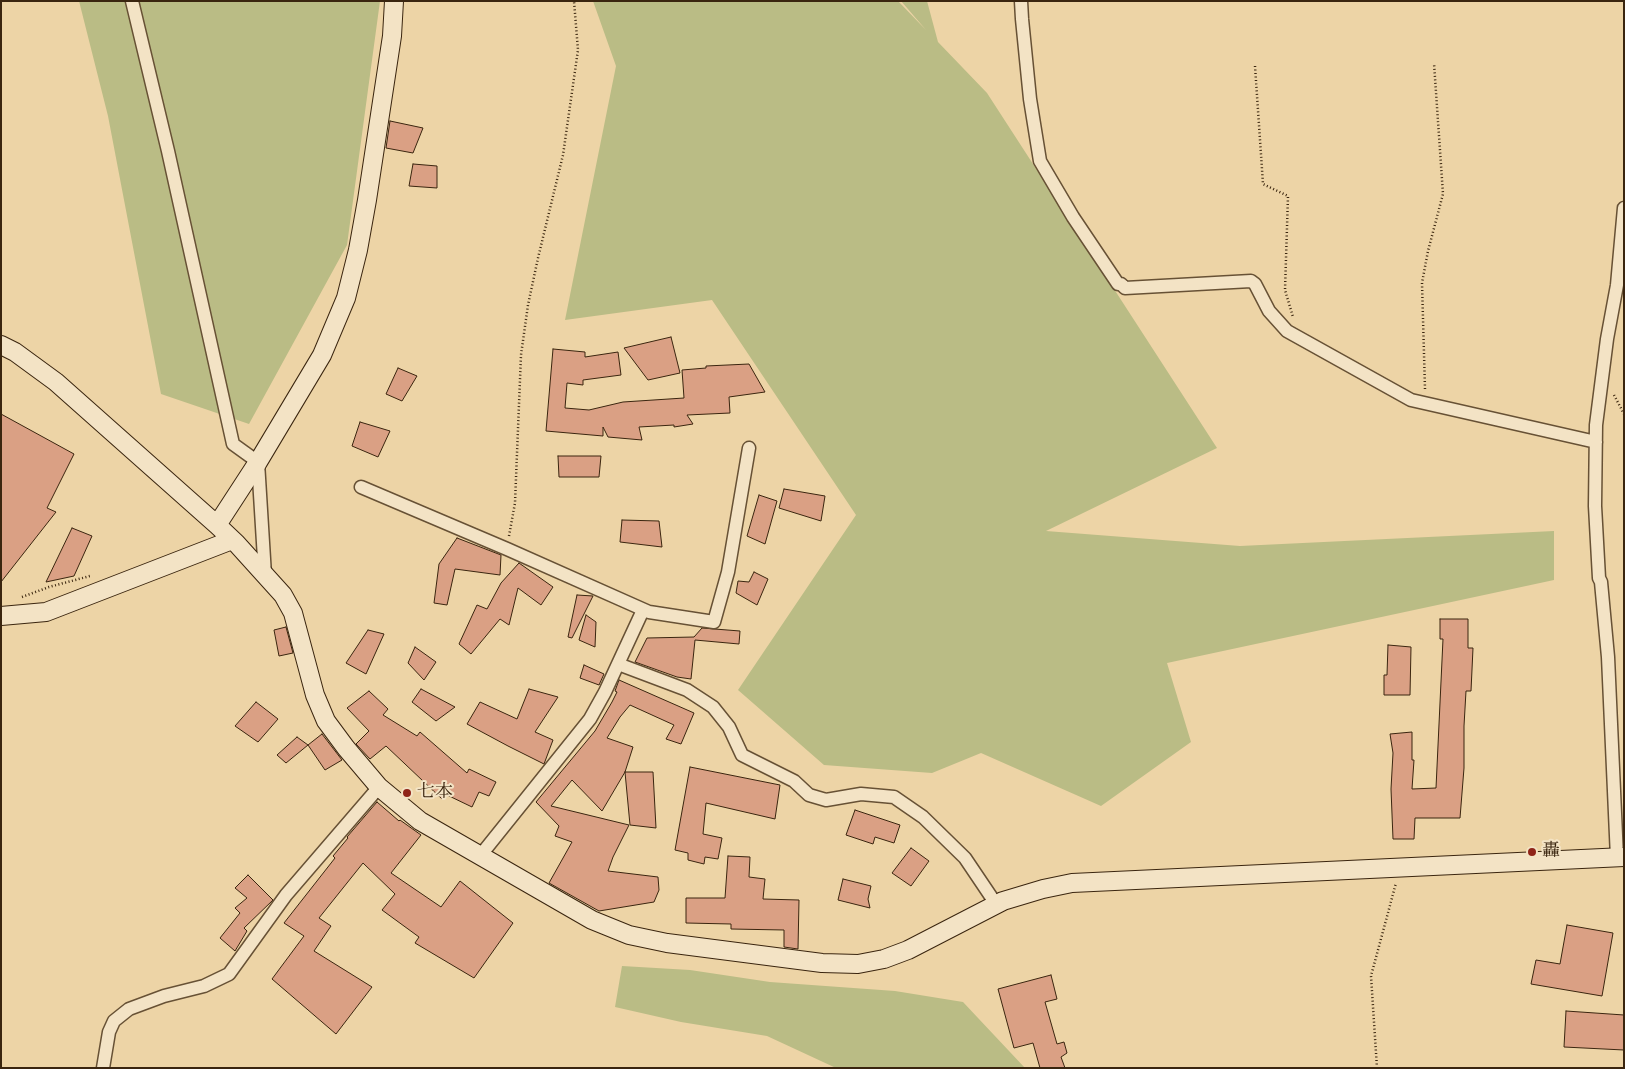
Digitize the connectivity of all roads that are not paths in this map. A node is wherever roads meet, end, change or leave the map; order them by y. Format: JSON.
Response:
{"nodes":[{"id":1,"x":132,"y":1,"type":"edge"},
{"id":2,"x":394,"y":1,"type":"edge"},
{"id":3,"x":1022,"y":1,"type":"edge"},
{"id":4,"x":1624,"y":208,"type":"edge"},
{"id":5,"x":1,"y":344,"type":"edge"},
{"id":6,"x":1596,"y":442,"type":"junction"},
{"id":7,"x":749,"y":448,"type":"dead end"},
{"id":8,"x":258,"y":462,"type":"junction"},
{"id":9,"x":361,"y":487,"type":"dead end"},
{"id":10,"x":217,"y":526,"type":"junction"},
{"id":11,"x":232,"y":540,"type":"junction"},
{"id":12,"x":265,"y":575,"type":"junction"},
{"id":13,"x":642,"y":610,"type":"junction"},
{"id":14,"x":1,"y":616,"type":"edge"},
{"id":15,"x":618,"y":664,"type":"junction"},
{"id":16,"x":379,"y":787,"type":"junction"},
{"id":17,"x":480,"y":856,"type":"junction"},
{"id":18,"x":1620,"y":858,"type":"edge"},
{"id":19,"x":996,"y":904,"type":"junction"},
{"id":20,"x":103,"y":1068,"type":"edge"}],
"edges":[{"from":1,"to":8,"type":"street"},
{"from":2,"to":8,"type":"street"},
{"from":3,"to":6,"type":"street"},
{"from":4,"to":6,"type":"street"},
{"from":5,"to":10,"type":"street"},
{"from":6,"to":18,"type":"street"},
{"from":7,"to":13,"type":"street"},
{"from":8,"to":10,"type":"street"},
{"from":8,"to":12,"type":"street"},
{"from":9,"to":13,"type":"street"},
{"from":10,"to":11,"type":"street"},
{"from":11,"to":12,"type":"street"},
{"from":11,"to":14,"type":"street"},
{"from":12,"to":16,"type":"street"},
{"from":13,"to":15,"type":"street"},
{"from":15,"to":17,"type":"street"},
{"from":15,"to":19,"type":"street"},
{"from":16,"to":17,"type":"street"},
{"from":16,"to":20,"type":"street"},
{"from":17,"to":19,"type":"street"},
{"from":18,"to":19,"type":"street"}]}
